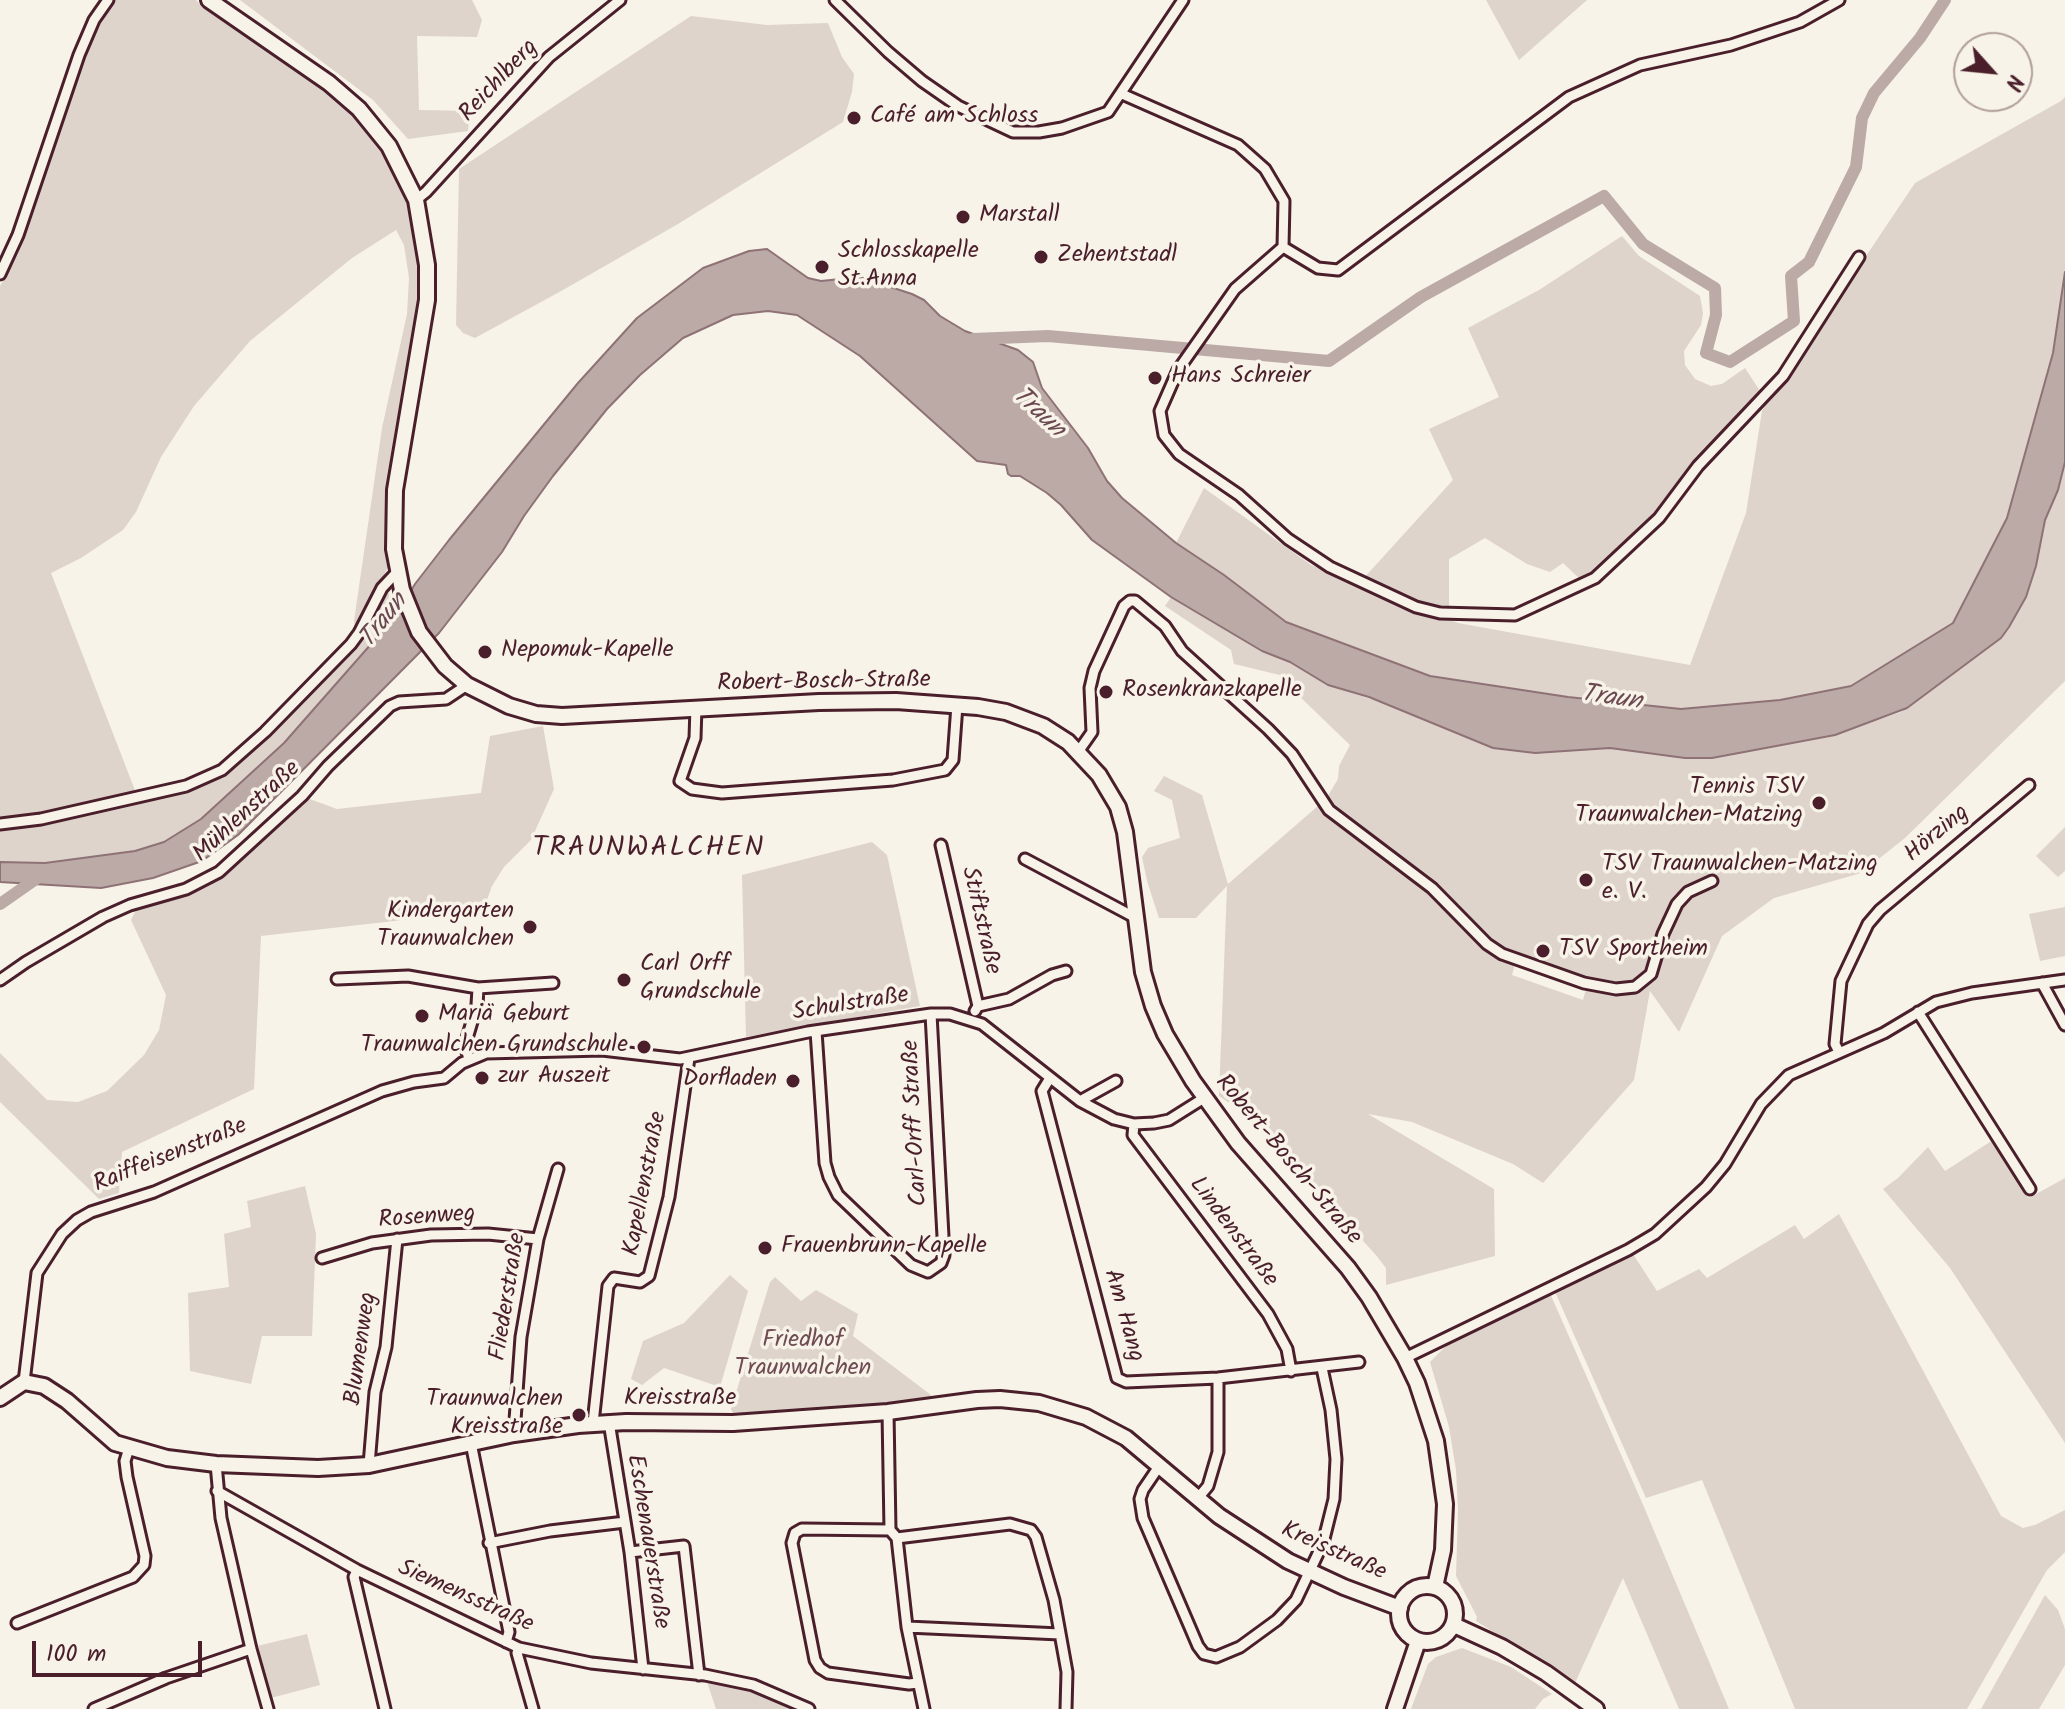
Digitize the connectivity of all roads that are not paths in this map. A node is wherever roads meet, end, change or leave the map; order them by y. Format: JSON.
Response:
{"nodes":[{"id":1,"x":108,"y":0,"type":"edge"},
{"id":2,"x":209,"y":0,"type":"edge"},
{"id":3,"x":620,"y":0,"type":"edge"},
{"id":4,"x":835,"y":0,"type":"edge"},
{"id":5,"x":1183,"y":0,"type":"edge"},
{"id":6,"x":1839,"y":0,"type":"edge"},
{"id":7,"x":1122,"y":94,"type":"junction"},
{"id":8,"x":416,"y":200,"type":"junction"},
{"id":9,"x":1283,"y":247,"type":"junction"},
{"id":10,"x":1859,"y":257,"type":"dead end"},
{"id":11,"x":0,"y":274,"type":"edge"},
{"id":12,"x":397,"y":572,"type":"junction"},
{"id":13,"x":467,"y":685,"type":"junction"},
{"id":14,"x":957,"y":705,"type":"junction"},
{"id":15,"x":696,"y":707,"type":"junction"},
{"id":16,"x":1078,"y":752,"type":"junction"},
{"id":17,"x":2029,"y":785,"type":"dead end"},
{"id":18,"x":0,"y":824,"type":"edge"},
{"id":19,"x":941,"y":845,"type":"dead end"},
{"id":20,"x":1025,"y":859,"type":"dead end"},
{"id":21,"x":1712,"y":881,"type":"dead end"},
{"id":22,"x":1136,"y":918,"type":"junction"},
{"id":23,"x":1066,"y":971,"type":"dead end"},
{"id":24,"x":337,"y":979,"type":"dead end"},
{"id":25,"x":0,"y":980,"type":"edge"},
{"id":26,"x":2065,"y":980,"type":"edge"},
{"id":27,"x":553,"y":983,"type":"dead end"},
{"id":28,"x":2042,"y":983,"type":"junction"},
{"id":29,"x":478,"y":988,"type":"junction"},
{"id":30,"x":978,"y":1006,"type":"junction"},
{"id":31,"x":1918,"y":1012,"type":"junction"},
{"id":32,"x":931,"y":1014,"type":"junction"},
{"id":33,"x":970,"y":1019,"type":"junction"},
{"id":34,"x":2065,"y":1025,"type":"edge"},
{"id":35,"x":816,"y":1031,"type":"junction"},
{"id":36,"x":1839,"y":1052,"type":"junction"},
{"id":37,"x":689,"y":1058,"type":"junction"},
{"id":38,"x":469,"y":1059,"type":"junction"},
{"id":39,"x":1050,"y":1078,"type":"junction"},
{"id":40,"x":1116,"y":1081,"type":"dead end"},
{"id":41,"x":1204,"y":1098,"type":"junction"},
{"id":42,"x":1080,"y":1101,"type":"junction"},
{"id":43,"x":1134,"y":1124,"type":"junction"},
{"id":44,"x":558,"y":1169,"type":"dead end"},
{"id":45,"x":2030,"y":1189,"type":"dead end"},
{"id":46,"x":397,"y":1239,"type":"junction"},
{"id":47,"x":538,"y":1239,"type":"junction"},
{"id":48,"x":322,"y":1258,"type":"dead end"},
{"id":49,"x":1405,"y":1358,"type":"junction"},
{"id":50,"x":1359,"y":1362,"type":"dead end"},
{"id":51,"x":1322,"y":1368,"type":"junction"},
{"id":52,"x":1291,"y":1371,"type":"junction"},
{"id":53,"x":1218,"y":1378,"type":"junction"},
{"id":54,"x":24,"y":1382,"type":"junction"},
{"id":55,"x":0,"y":1398,"type":"edge"},
{"id":56,"x":888,"y":1412,"type":"junction"},
{"id":57,"x":609,"y":1422,"type":"junction"},
{"id":58,"x":593,"y":1423,"type":"junction"},
{"id":59,"x":514,"y":1434,"type":"junction"},
{"id":60,"x":471,"y":1443,"type":"junction"},
{"id":61,"x":129,"y":1448,"type":"junction"},
{"id":62,"x":216,"y":1464,"type":"junction"},
{"id":63,"x":369,"y":1465,"type":"junction"},
{"id":64,"x":1160,"y":1465,"type":"junction"},
{"id":65,"x":217,"y":1491,"type":"junction"},
{"id":66,"x":1198,"y":1498,"type":"junction"},
{"id":67,"x":625,"y":1522,"type":"junction"},
{"id":68,"x":894,"y":1534,"type":"junction"},
{"id":69,"x":489,"y":1543,"type":"junction"},
{"id":70,"x":630,"y":1552,"type":"junction"},
{"id":71,"x":357,"y":1570,"type":"junction"},
{"id":72,"x":1311,"y":1572,"type":"junction"},
{"id":73,"x":1435,"y":1587,"type":"junction"},
{"id":74,"x":1400,"y":1608,"type":"junction"},
{"id":75,"x":17,"y":1623,"type":"dead end"},
{"id":76,"x":1454,"y":1625,"type":"junction"},
{"id":77,"x":907,"y":1627,"type":"junction"},
{"id":78,"x":1060,"y":1634,"type":"junction"},
{"id":79,"x":1418,"y":1641,"type":"junction"},
{"id":80,"x":506,"y":1642,"type":"junction"},
{"id":81,"x":519,"y":1648,"type":"junction"},
{"id":82,"x":251,"y":1649,"type":"junction"},
{"id":83,"x":643,"y":1669,"type":"junction"},
{"id":84,"x":699,"y":1675,"type":"junction"},
{"id":85,"x":918,"y":1683,"type":"junction"},
{"id":86,"x":94,"y":1709,"type":"edge"},
{"id":87,"x":268,"y":1709,"type":"edge"},
{"id":88,"x":385,"y":1709,"type":"edge"},
{"id":89,"x":533,"y":1709,"type":"edge"},
{"id":90,"x":809,"y":1709,"type":"edge"},
{"id":91,"x":924,"y":1709,"type":"edge"},
{"id":92,"x":1066,"y":1709,"type":"edge"},
{"id":93,"x":1395,"y":1709,"type":"edge"},
{"id":94,"x":1596,"y":1709,"type":"edge"}],
"edges":[{"from":1,"to":11,"type":"street"},
{"from":2,"to":8,"type":"main road","name":"Robert-Bosch-Straße"},
{"from":3,"to":8,"type":"street","name":"Reichlberg"},
{"from":4,"to":7,"type":"street"},
{"from":5,"to":7,"type":"street"},
{"from":6,"to":9,"type":"street"},
{"from":7,"to":9,"type":"street"},
{"from":8,"to":12,"type":"main road","name":"Robert-Bosch-Straße"},
{"from":9,"to":10,"type":"street"},
{"from":12,"to":13,"type":"main road","name":"Robert-Bosch-Straße"},
{"from":12,"to":18,"type":"street"},
{"from":13,"to":15,"type":"main road","name":"Robert-Bosch-Straße"},
{"from":13,"to":25,"type":"street","name":"Mühlenstraße"},
{"from":14,"to":15,"type":"main road","name":"Robert-Bosch-Straße"},
{"from":14,"to":15,"type":"street"},
{"from":14,"to":16,"type":"main road","name":"Robert-Bosch-Straße"},
{"from":16,"to":21,"type":"street"},
{"from":16,"to":22,"type":"main road","name":"Robert-Bosch-Straße"},
{"from":17,"to":36,"type":"street","name":"Hörzing"},
{"from":19,"to":30,"type":"street","name":"Stiftstraße"},
{"from":20,"to":22,"type":"street"},
{"from":22,"to":41,"type":"main road","name":"Robert-Bosch-Straße"},
{"from":23,"to":30,"type":"street"},
{"from":24,"to":29,"type":"street"},
{"from":26,"to":28,"type":"street"},
{"from":27,"to":29,"type":"street"},
{"from":28,"to":31,"type":"street"},
{"from":28,"to":34,"type":"street"},
{"from":29,"to":38,"type":"street"},
{"from":30,"to":33,"type":"street"},
{"from":31,"to":36,"type":"street"},
{"from":31,"to":45,"type":"street"},
{"from":32,"to":33,"type":"street","name":"Schulstraße"},
{"from":32,"to":35,"type":"street","name":"Schulstraße"},
{"from":32,"to":35,"type":"street","name":"Carl-Orff Straße"},
{"from":33,"to":39,"type":"street","name":"Schulstraße"},
{"from":35,"to":37,"type":"street","name":"Schulstraße"},
{"from":36,"to":49,"type":"street"},
{"from":37,"to":38,"type":"street","name":"Schulstraße"},
{"from":37,"to":58,"type":"street","name":"Kapellenstraße"},
{"from":38,"to":54,"type":"street","name":"Raiffeisenstraße"},
{"from":39,"to":42,"type":"street","name":"Schulstraße"},
{"from":39,"to":53,"type":"street","name":"Am Hang"},
{"from":40,"to":42,"type":"street"},
{"from":41,"to":43,"type":"street"},
{"from":41,"to":49,"type":"main road","name":"Robert-Bosch-Straße"},
{"from":42,"to":43,"type":"street","name":"Schulstraße"},
{"from":43,"to":52,"type":"street","name":"Lindenstraße"},
{"from":44,"to":47,"type":"street","name":"Fliederstraße"},
{"from":46,"to":47,"type":"street","name":"Rosenweg"},
{"from":46,"to":48,"type":"street","name":"Rosenweg"},
{"from":46,"to":63,"type":"street","name":"Blumenweg"},
{"from":47,"to":59,"type":"street","name":"Fliederstraße"},
{"from":49,"to":73,"type":"main road","name":"Robert-Bosch-Straße"},
{"from":50,"to":51,"type":"street","name":"Am Hang"},
{"from":51,"to":52,"type":"street","name":"Am Hang"},
{"from":51,"to":72,"type":"street"},
{"from":52,"to":53,"type":"street","name":"Am Hang"},
{"from":53,"to":66,"type":"street"},
{"from":54,"to":55,"type":"main road"},
{"from":54,"to":61,"type":"main road","name":"Kreisstraße"},
{"from":56,"to":57,"type":"main road","name":"Kreisstraße"},
{"from":56,"to":64,"type":"main road","name":"Kreisstraße"},
{"from":56,"to":68,"type":"street"},
{"from":57,"to":58,"type":"main road","name":"Kreisstraße"},
{"from":57,"to":67,"type":"street","name":"Eschenauerstraße"},
{"from":58,"to":59,"type":"main road","name":"Kreisstraße"},
{"from":59,"to":60,"type":"main road","name":"Kreisstraße"},
{"from":60,"to":63,"type":"main road","name":"Kreisstraße"},
{"from":60,"to":69,"type":"street"},
{"from":61,"to":62,"type":"main road","name":"Kreisstraße"},
{"from":61,"to":75,"type":"street"},
{"from":62,"to":63,"type":"main road","name":"Kreisstraße"},
{"from":62,"to":65,"type":"street"},
{"from":64,"to":66,"type":"main road","name":"Kreisstraße"},
{"from":64,"to":72,"type":"street"},
{"from":65,"to":71,"type":"street","name":"Siemensstraße"},
{"from":65,"to":82,"type":"street"},
{"from":66,"to":72,"type":"main road","name":"Kreisstraße"},
{"from":67,"to":69,"type":"street"},
{"from":67,"to":70,"type":"street","name":"Eschenauerstraße"},
{"from":68,"to":77,"type":"street"},
{"from":68,"to":78,"type":"street"},
{"from":68,"to":85,"type":"street"},
{"from":69,"to":80,"type":"street"},
{"from":70,"to":83,"type":"street","name":"Eschenauerstraße"},
{"from":70,"to":84,"type":"street"},
{"from":71,"to":80,"type":"street","name":"Siemensstraße"},
{"from":71,"to":88,"type":"street"},
{"from":72,"to":74,"type":"main road","name":"Kreisstraße"},
{"from":73,"to":74,"type":"main road"},
{"from":73,"to":76,"type":"main road"},
{"from":74,"to":79,"type":"main road"},
{"from":76,"to":79,"type":"main road"},
{"from":76,"to":94,"type":"main road"},
{"from":77,"to":78,"type":"street"},
{"from":77,"to":85,"type":"street"},
{"from":78,"to":92,"type":"street"},
{"from":79,"to":93,"type":"main road"},
{"from":80,"to":81,"type":"street","name":"Siemensstraße"},
{"from":81,"to":83,"type":"street","name":"Siemensstraße"},
{"from":81,"to":89,"type":"street"},
{"from":82,"to":86,"type":"street"},
{"from":82,"to":87,"type":"street"},
{"from":83,"to":84,"type":"street","name":"Siemensstraße"},
{"from":84,"to":90,"type":"street","name":"Siemensstraße"},
{"from":85,"to":91,"type":"street"}]}
